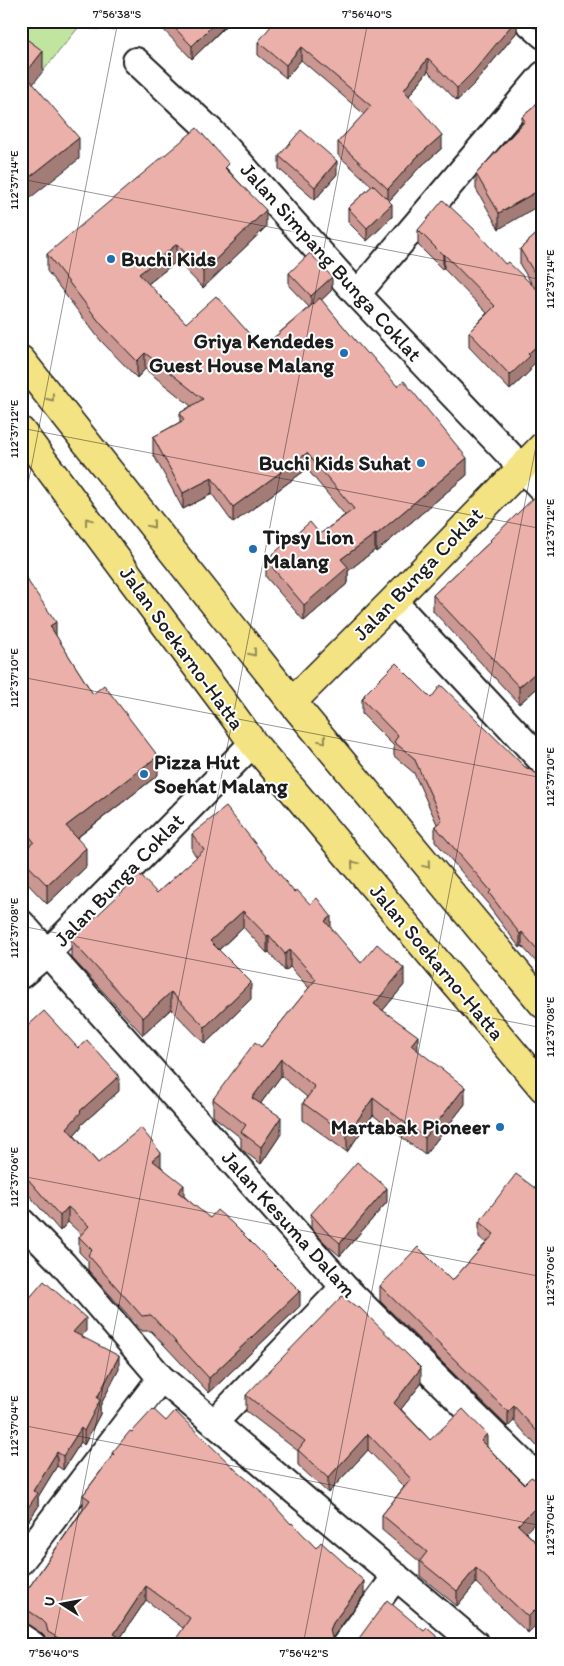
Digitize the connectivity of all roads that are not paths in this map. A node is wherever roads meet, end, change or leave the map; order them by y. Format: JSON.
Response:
{"nodes":[{"id":1,"x":527,"y":21,"type":"edge"},
{"id":2,"x":543,"y":35,"type":"edge"},
{"id":3,"x":136,"y":61,"type":"dead end"},
{"id":4,"x":543,"y":75,"type":"edge"},
{"id":5,"x":358,"y":294,"type":"junction"},
{"id":6,"x":21,"y":360,"type":"edge"},
{"id":7,"x":21,"y":431,"type":"edge"},
{"id":8,"x":543,"y":446,"type":"edge"},
{"id":9,"x":521,"y":467,"type":"junction"},
{"id":10,"x":543,"y":490,"type":"edge"},
{"id":11,"x":393,"y":602,"type":"junction"},
{"id":12,"x":292,"y":702,"type":"junction"},
{"id":13,"x":252,"y":743,"type":"junction"},
{"id":14,"x":543,"y":762,"type":"edge"},
{"id":15,"x":21,"y":923,"type":"edge"},
{"id":16,"x":48,"y":953,"type":"junction"},
{"id":17,"x":21,"y":975,"type":"edge"},
{"id":18,"x":543,"y":1004,"type":"edge"},
{"id":19,"x":543,"y":1088,"type":"edge"},
{"id":20,"x":21,"y":1221,"type":"edge"},
{"id":21,"x":344,"y":1286,"type":"junction"},
{"id":22,"x":161,"y":1378,"type":"junction"},
{"id":23,"x":214,"y":1423,"type":"junction"},
{"id":24,"x":543,"y":1483,"type":"edge"},
{"id":25,"x":21,"y":1561,"type":"edge"},
{"id":26,"x":396,"y":1576,"type":"junction"},
{"id":27,"x":21,"y":1637,"type":"edge"},
{"id":28,"x":33,"y":1645,"type":"edge"},
{"id":29,"x":345,"y":1645,"type":"edge"},
{"id":30,"x":477,"y":1645,"type":"edge"}],
"edges":[{"from":1,"to":2,"type":"street"},
{"from":3,"to":5,"type":"street","name":"Jalan Simpang Bunga Coklat"},
{"from":4,"to":5,"type":"street"},
{"from":5,"to":9,"type":"street","name":"Jalan Simpang Bunga Coklat"},
{"from":6,"to":12,"type":"main road","one_way":true},
{"from":13,"to":7,"type":"main road","name":"Jalan Soekarno-Hatta","one_way":true},
{"from":8,"to":9,"type":"main road","name":"Jalan Bunga Coklat"},
{"from":9,"to":10,"type":"street","name":"Jalan Simpang Bunga Coklat"},
{"from":9,"to":11,"type":"main road","name":"Jalan Bunga Coklat"},
{"from":11,"to":12,"type":"main road","name":"Jalan Bunga Coklat"},
{"from":11,"to":14,"type":"street"},
{"from":12,"to":18,"type":"main road","one_way":true},
{"from":13,"to":16,"type":"street","name":"Jalan Bunga Coklat"},
{"from":19,"to":13,"type":"main road","name":"Jalan Soekarno-Hatta","one_way":true},
{"from":15,"to":16,"type":"street","name":"Jalan Kesuma Dalam"},
{"from":16,"to":17,"type":"street","name":"Jalan Bunga Coklat"},
{"from":16,"to":21,"type":"street","name":"Jalan Kesuma Dalam"},
{"from":20,"to":22,"type":"street"},
{"from":21,"to":23,"type":"street"},
{"from":21,"to":24,"type":"street","name":"Jalan Kesuma Dalam"},
{"from":22,"to":23,"type":"street"},
{"from":22,"to":25,"type":"street"},
{"from":23,"to":26,"type":"street"},
{"from":26,"to":29,"type":"street"},
{"from":26,"to":30,"type":"street"},
{"from":27,"to":28,"type":"street"}]}
